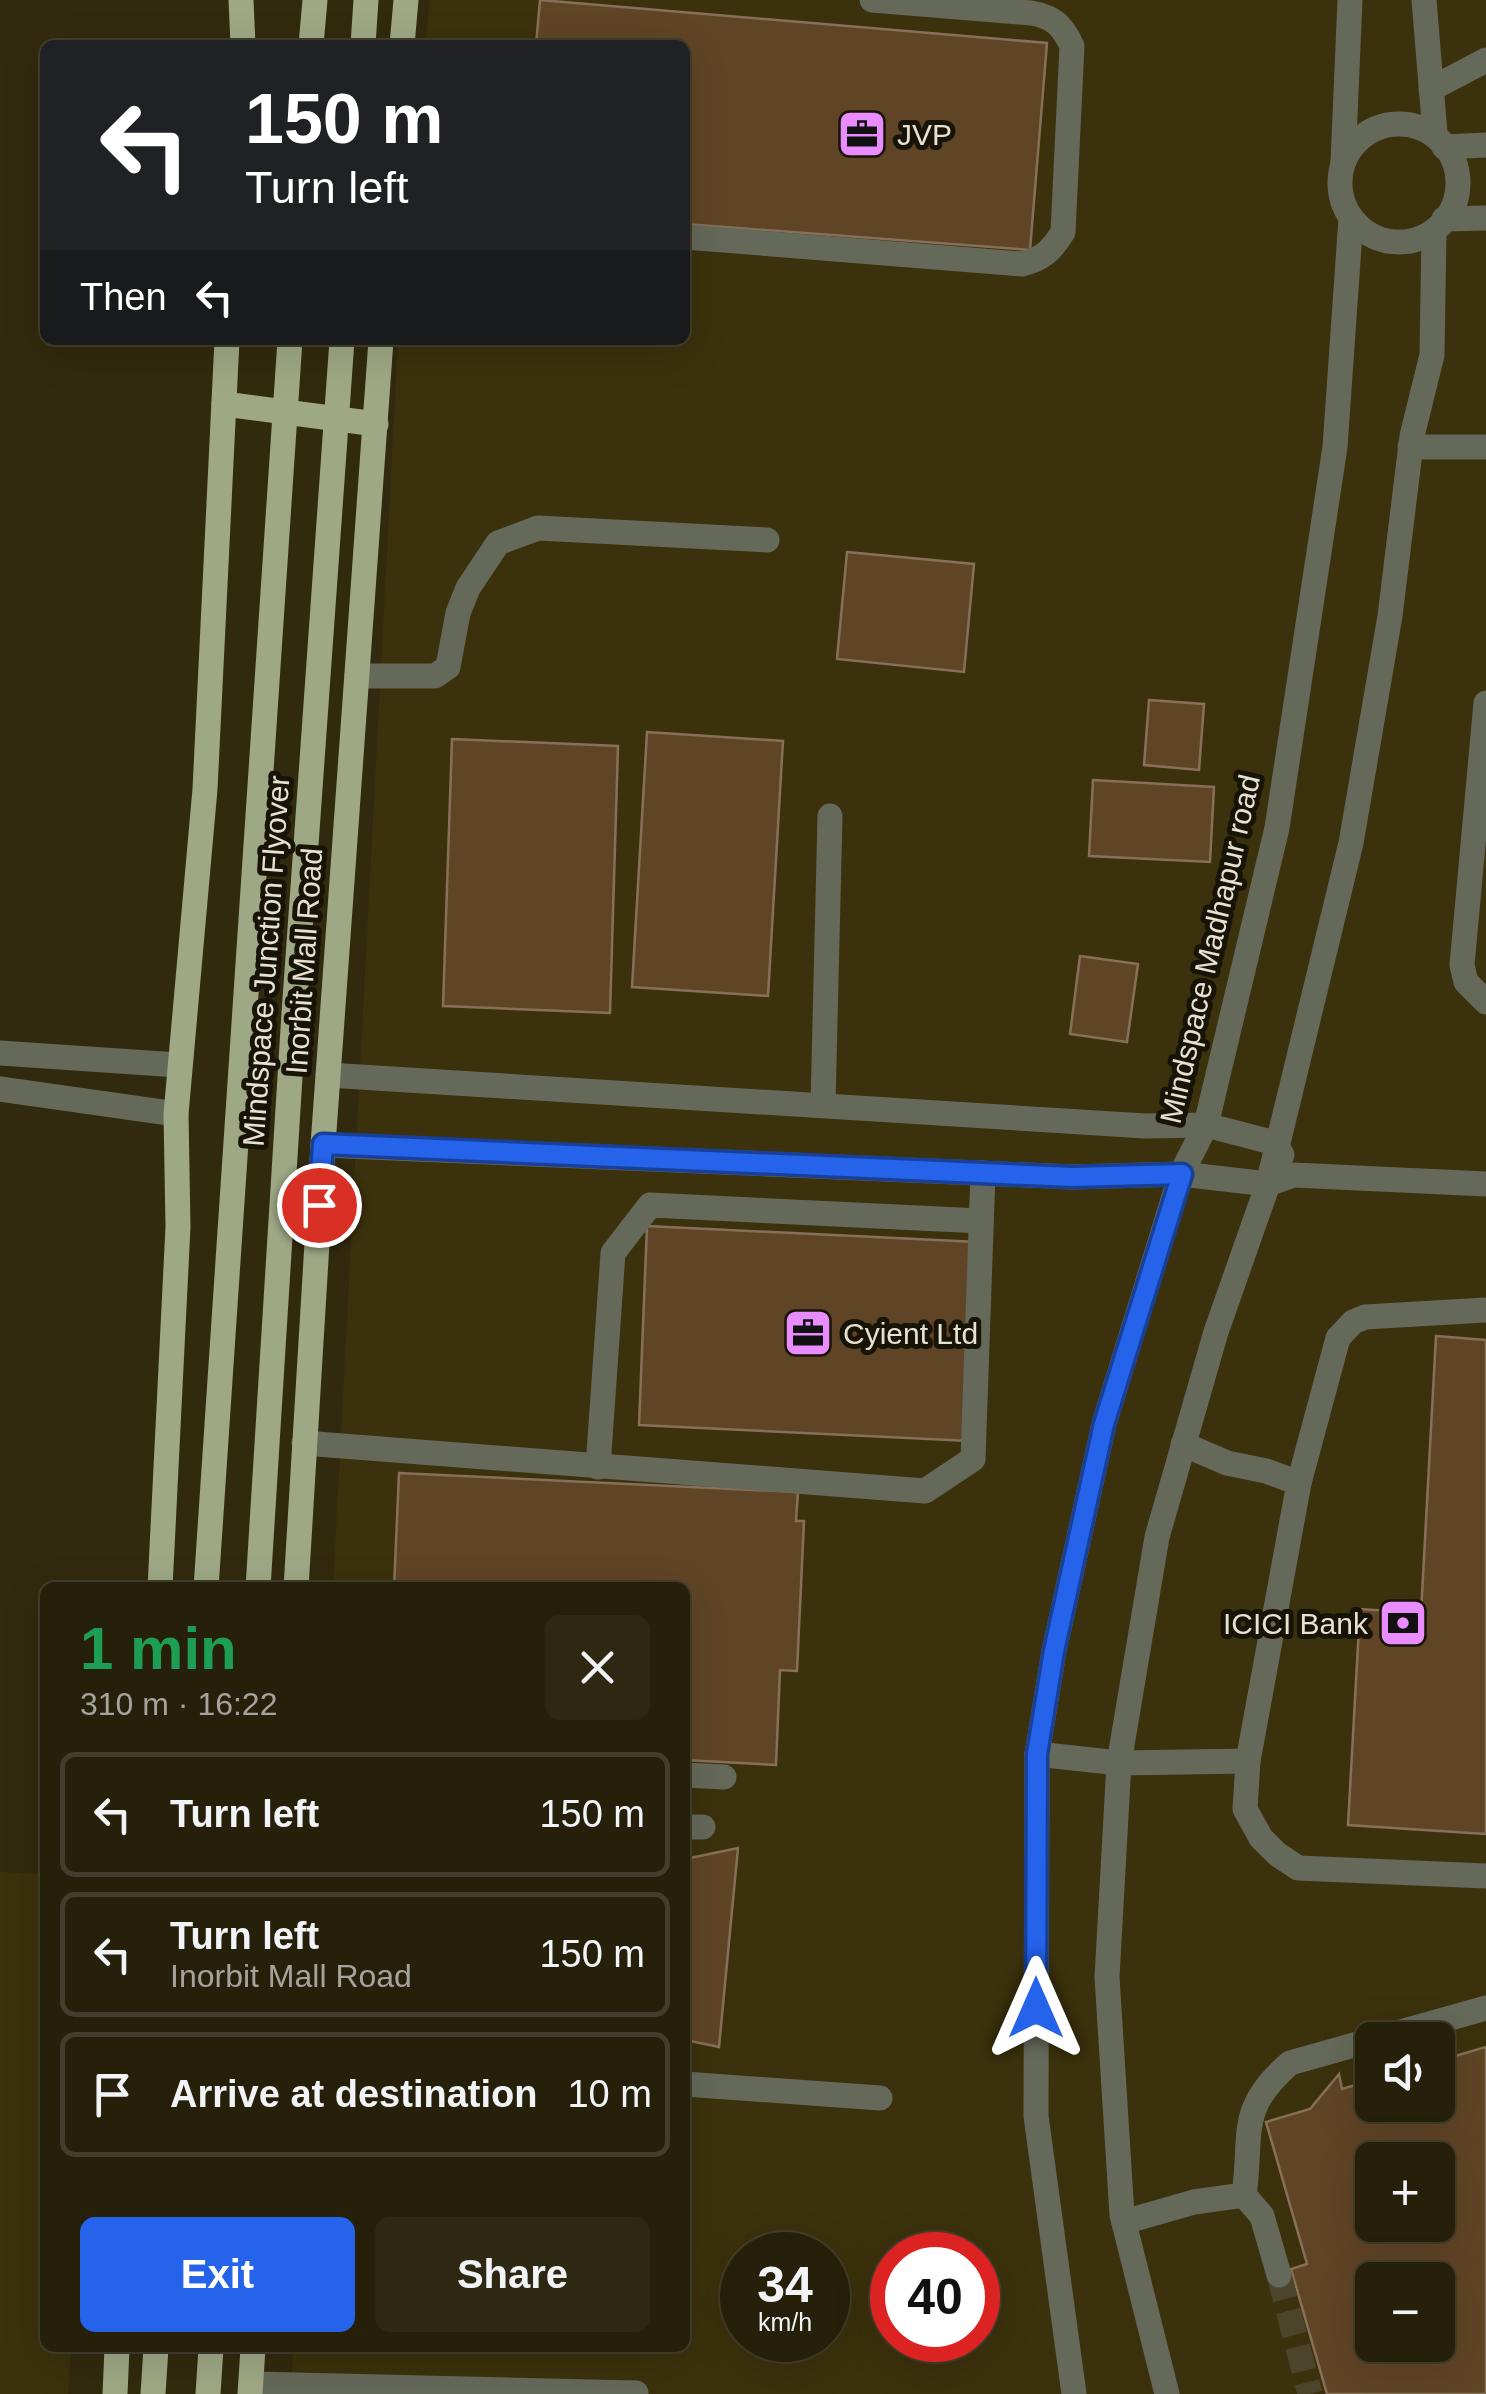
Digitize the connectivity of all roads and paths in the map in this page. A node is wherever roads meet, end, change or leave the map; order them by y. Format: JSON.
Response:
{"nodes":[{"id":1,"x":241,"y":0,"type":"edge"},
{"id":2,"x":314,"y":0,"type":"edge"},
{"id":3,"x":366,"y":0,"type":"edge"},
{"id":4,"x":406,"y":0,"type":"edge"},
{"id":5,"x":872,"y":0,"type":"edge"},
{"id":6,"x":1350,"y":0,"type":"edge"},
{"id":7,"x":1424,"y":0,"type":"edge"},
{"id":8,"x":242,"y":40,"type":"edge"},
{"id":9,"x":311,"y":40,"type":"edge"},
{"id":10,"x":363,"y":40,"type":"edge"},
{"id":11,"x":402,"y":40,"type":"edge"},
{"id":12,"x":1486,"y":60,"type":"edge"},
{"id":13,"x":1432,"y":89,"type":"junction"},
{"id":14,"x":1439,"y":140,"type":"junction"},
{"id":15,"x":1486,"y":146,"type":"edge"},
{"id":16,"x":1342,"y":162,"type":"junction"},
{"id":17,"x":1351,"y":218,"type":"junction"},
{"id":18,"x":1486,"y":218,"type":"edge"},
{"id":19,"x":1439,"y":226,"type":"junction"},
{"id":20,"x":690,"y":238,"type":"edge"},
{"id":21,"x":227,"y":345,"type":"edge"},
{"id":22,"x":290,"y":345,"type":"edge"},
{"id":23,"x":342,"y":345,"type":"edge"},
{"id":24,"x":382,"y":345,"type":"edge"},
{"id":25,"x":224,"y":404,"type":"junction"},
{"id":26,"x":376,"y":424,"type":"junction"},
{"id":27,"x":1486,"y":447,"type":"edge"},
{"id":28,"x":1410,"y":448,"type":"junction"},
{"id":29,"x":767,"y":540,"type":"dead end"},
{"id":30,"x":357,"y":676,"type":"junction"},
{"id":31,"x":1486,"y":704,"type":"edge"},
{"id":32,"x":830,"y":816,"type":"dead end"},
{"id":33,"x":1486,"y":1002,"type":"edge"},
{"id":34,"x":0,"y":1053,"type":"edge"},
{"id":35,"x":178,"y":1066,"type":"junction"},
{"id":36,"x":328,"y":1075,"type":"junction"},
{"id":37,"x":0,"y":1089,"type":"edge"},
{"id":38,"x":824,"y":1105,"type":"junction"},
{"id":39,"x":176,"y":1114,"type":"junction"},
{"id":40,"x":1206,"y":1125,"type":"junction"},
{"id":41,"x":323,"y":1144,"type":"junction"},
{"id":42,"x":1275,"y":1144,"type":"junction"},
{"id":43,"x":983,"y":1174,"type":"junction"},
{"id":44,"x":1182,"y":1174,"type":"junction"},
{"id":45,"x":1294,"y":1176,"type":"junction"},
{"id":46,"x":1268,"y":1184,"type":"junction"},
{"id":47,"x":1486,"y":1184,"type":"edge"},
{"id":48,"x":981,"y":1220,"type":"junction"},
{"id":49,"x":1486,"y":1310,"type":"edge"},
{"id":50,"x":304,"y":1443,"type":"junction"},
{"id":51,"x":1183,"y":1444,"type":"junction"},
{"id":52,"x":598,"y":1467,"type":"junction"},
{"id":53,"x":1300,"y":1483,"type":"junction"},
{"id":54,"x":160,"y":1582,"type":"edge"},
{"id":55,"x":206,"y":1582,"type":"edge"},
{"id":56,"x":258,"y":1582,"type":"edge"},
{"id":57,"x":296,"y":1582,"type":"edge"},
{"id":58,"x":1037,"y":1754,"type":"junction"},
{"id":59,"x":1248,"y":1761,"type":"junction"},
{"id":60,"x":1120,"y":1762,"type":"junction"},
{"id":61,"x":690,"y":1775,"type":"edge"},
{"id":62,"x":724,"y":1777,"type":"dead end"},
{"id":63,"x":1486,"y":1876,"type":"edge"},
{"id":64,"x":1486,"y":2008,"type":"edge"},
{"id":65,"x":690,"y":2084,"type":"edge"},
{"id":66,"x":880,"y":2098,"type":"dead end"},
{"id":67,"x":1244,"y":2195,"type":"junction"},
{"id":68,"x":1124,"y":2222,"type":"junction"},
{"id":69,"x":1279,"y":2275,"type":"tunnel mouth"},
{"id":70,"x":118,"y":2352,"type":"edge"},
{"id":71,"x":156,"y":2352,"type":"edge"},
{"id":72,"x":210,"y":2352,"type":"edge"},
{"id":73,"x":252,"y":2352,"type":"edge"},
{"id":74,"x":250,"y":2389,"type":"edge"},
{"id":75,"x":636,"y":2392,"type":"edge"},
{"id":76,"x":115,"y":2394,"type":"edge"},
{"id":77,"x":152,"y":2394,"type":"edge"},
{"id":78,"x":208,"y":2394,"type":"edge"},
{"id":79,"x":1074,"y":2394,"type":"edge"},
{"id":80,"x":1167,"y":2394,"type":"edge"}],
"edges":[{"from":1,"to":8,"type":"main road"},
{"from":2,"to":9,"type":"main road"},
{"from":3,"to":10,"type":"main road"},
{"from":4,"to":11,"type":"main road"},
{"from":5,"to":20,"type":"street"},
{"from":6,"to":16,"type":"street"},
{"from":7,"to":13,"type":"street"},
{"from":12,"to":13,"type":"street"},
{"from":13,"to":14,"type":"street"},
{"from":14,"to":15,"type":"street"},
{"from":14,"to":16,"type":"street"},
{"from":14,"to":19,"type":"street"},
{"from":16,"to":17,"type":"street"},
{"from":17,"to":19,"type":"street"},
{"from":17,"to":40,"type":"street","name":"Mindspace Madhapur road"},
{"from":18,"to":19,"type":"street"},
{"from":19,"to":28,"type":"street"},
{"from":21,"to":25,"type":"main road"},
{"from":22,"to":55,"type":"main road","name":"Mindspace Junction Flyover"},
{"from":23,"to":56,"type":"main road","name":"Mindspace Junction Flyover"},
{"from":24,"to":26,"type":"main road","name":"Inorbit Mall Road"},
{"from":25,"to":26,"type":"main road"},
{"from":25,"to":35,"type":"main road"},
{"from":26,"to":30,"type":"main road","name":"Inorbit Mall Road"},
{"from":27,"to":28,"type":"street"},
{"from":28,"to":42,"type":"street"},
{"from":29,"to":30,"type":"street"},
{"from":30,"to":36,"type":"main road","name":"Inorbit Mall Road"},
{"from":31,"to":33,"type":"street"},
{"from":32,"to":38,"type":"street"},
{"from":34,"to":35,"type":"street"},
{"from":35,"to":39,"type":"main road"},
{"from":36,"to":38,"type":"street"},
{"from":36,"to":41,"type":"main road","name":"Inorbit Mall Road"},
{"from":37,"to":39,"type":"street"},
{"from":38,"to":40,"type":"street"},
{"from":39,"to":54,"type":"main road"},
{"from":40,"to":42,"type":"street"},
{"from":40,"to":44,"type":"street","name":"Mindspace Madhapur road"},
{"from":41,"to":43,"type":"street"},
{"from":41,"to":50,"type":"main road","name":"Inorbit Mall Road"},
{"from":42,"to":45,"type":"street"},
{"from":42,"to":46,"type":"street"},
{"from":43,"to":44,"type":"street"},
{"from":43,"to":48,"type":"street"},
{"from":44,"to":46,"type":"street"},
{"from":44,"to":58,"type":"street","name":"Mindspace Madhapur road"},
{"from":45,"to":46,"type":"street"},
{"from":45,"to":47,"type":"street"},
{"from":46,"to":51,"type":"street"},
{"from":48,"to":52,"type":"street"},
{"from":48,"to":52,"type":"street"},
{"from":49,"to":53,"type":"street"},
{"from":50,"to":52,"type":"street"},
{"from":50,"to":57,"type":"main road","name":"Inorbit Mall Road"},
{"from":51,"to":53,"type":"street"},
{"from":51,"to":60,"type":"street"},
{"from":53,"to":59,"type":"street"},
{"from":58,"to":60,"type":"street"},
{"from":58,"to":79,"type":"street","name":"Mindspace Madhapur road"},
{"from":59,"to":60,"type":"street"},
{"from":59,"to":63,"type":"street"},
{"from":60,"to":68,"type":"street"},
{"from":61,"to":62,"type":"street"},
{"from":64,"to":67,"type":"street"},
{"from":65,"to":66,"type":"street"},
{"from":67,"to":68,"type":"street"},
{"from":67,"to":69,"type":"street"},
{"from":68,"to":80,"type":"street"},
{"from":70,"to":76,"type":"main road"},
{"from":71,"to":77,"type":"main road"},
{"from":72,"to":78,"type":"main road"},
{"from":73,"to":74,"type":"main road"},
{"from":74,"to":75,"type":"street"}]}
